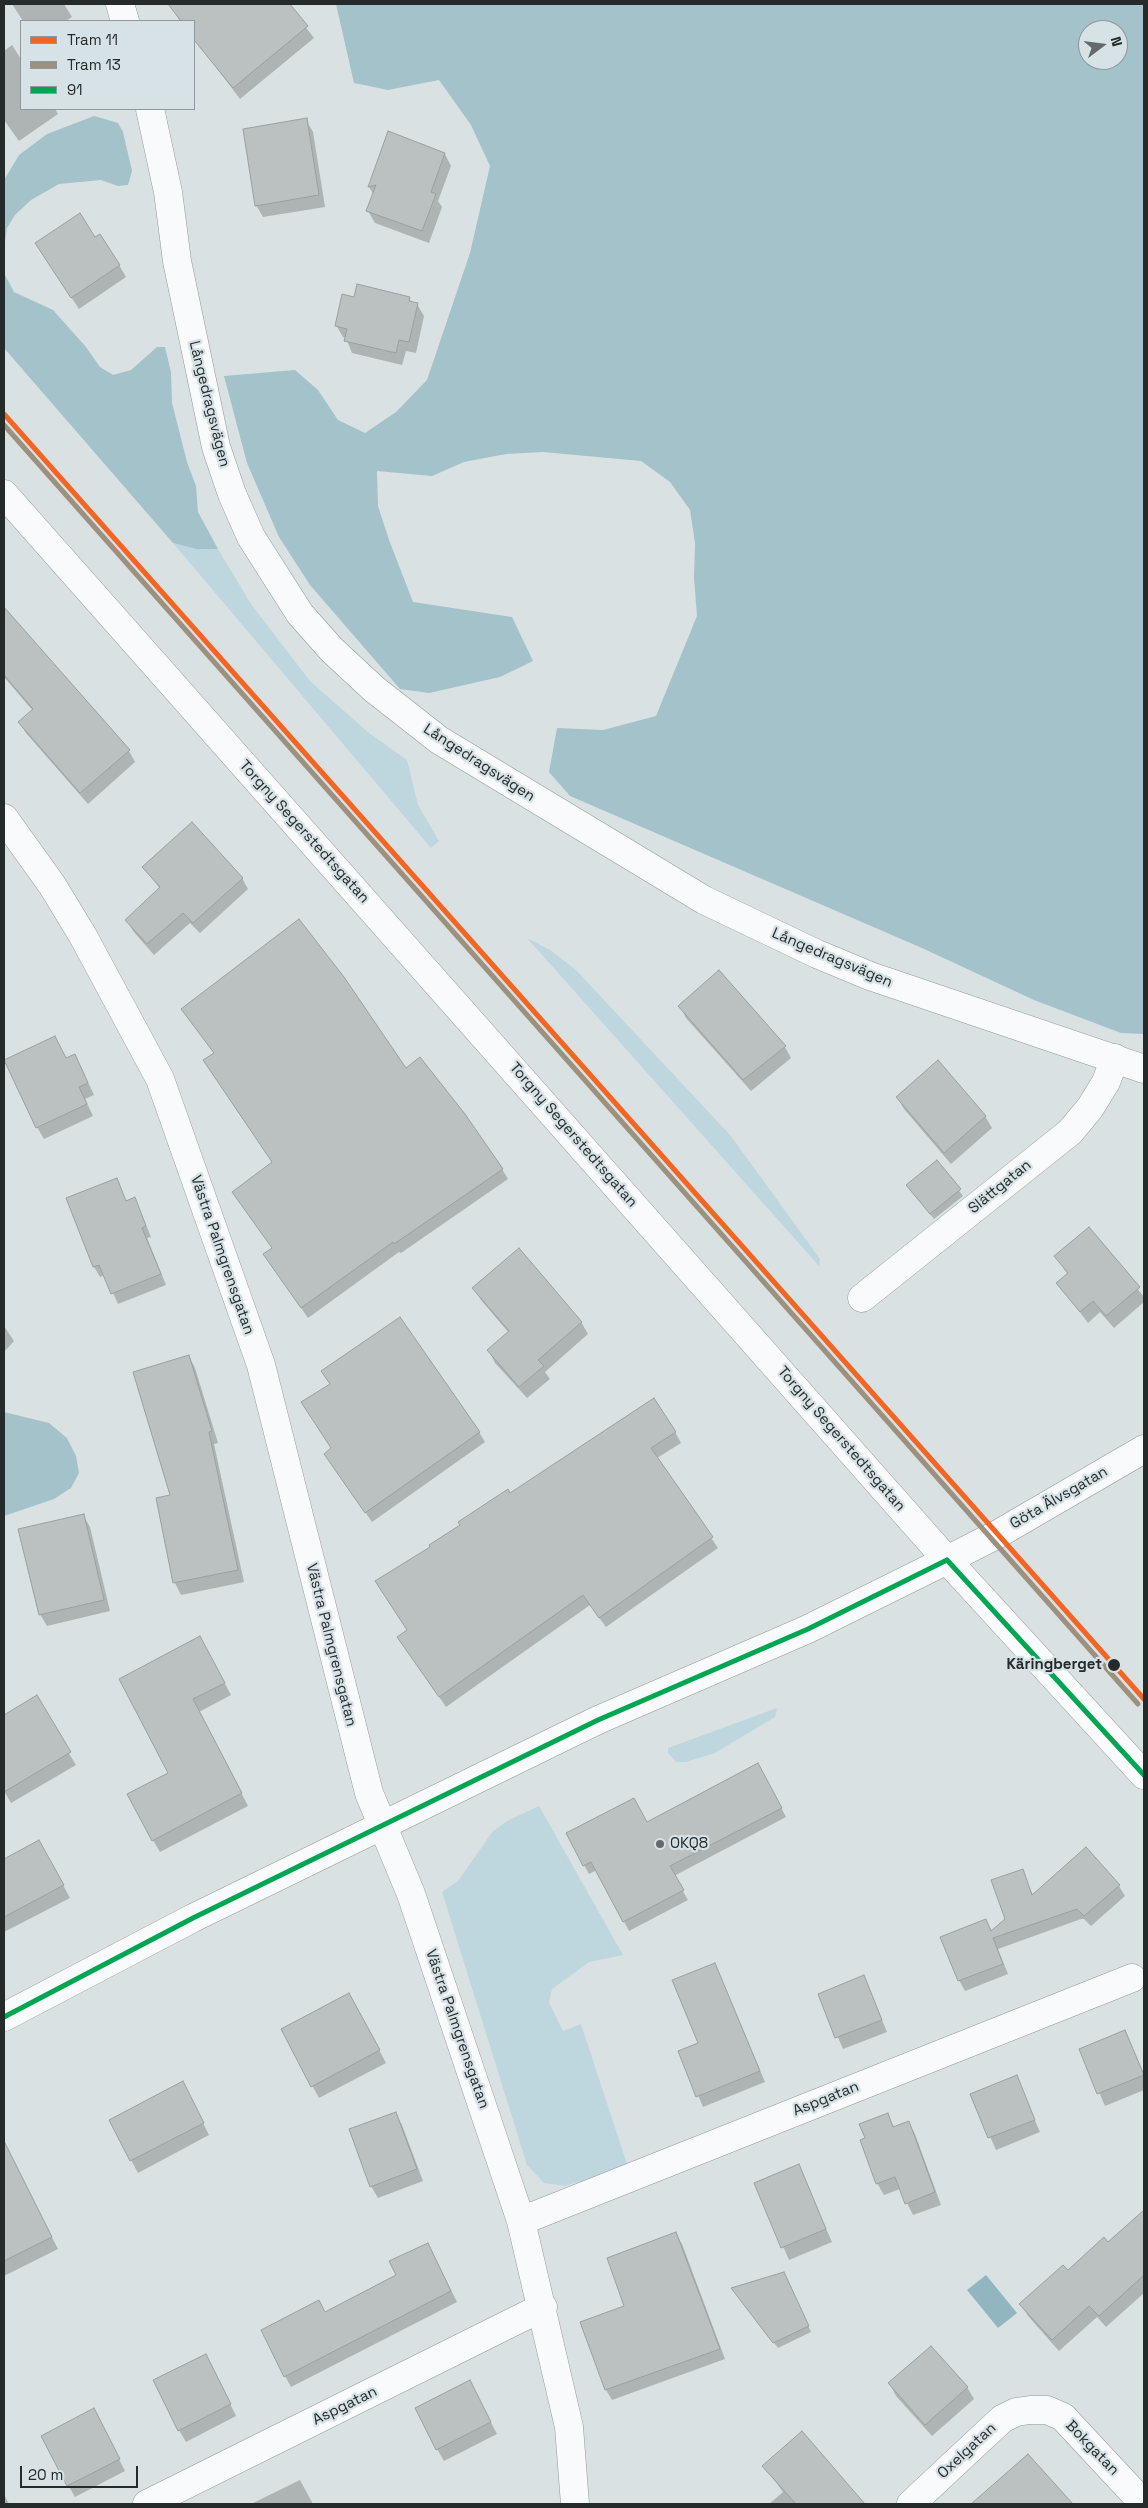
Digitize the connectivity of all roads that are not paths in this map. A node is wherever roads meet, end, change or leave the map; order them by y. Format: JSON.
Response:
{"nodes":[{"id":1,"x":120,"y":4,"type":"edge"},
{"id":2,"x":125,"y":20,"type":"edge"},
{"id":3,"x":150,"y":110,"type":"edge"},
{"id":4,"x":4,"y":494,"type":"edge"},
{"id":5,"x":4,"y":818,"type":"edge"},
{"id":6,"x":1115,"y":1058,"type":"junction"},
{"id":7,"x":1144,"y":1069,"type":"edge"},
{"id":8,"x":862,"y":1298,"type":"dead end"},
{"id":9,"x":1144,"y":1449,"type":"edge"},
{"id":10,"x":947,"y":1560,"type":"junction"},
{"id":11,"x":1144,"y":1775,"type":"edge"},
{"id":12,"x":383,"y":1826,"type":"junction"},
{"id":13,"x":1132,"y":1978,"type":"dead end"},
{"id":14,"x":4,"y":2017,"type":"edge"},
{"id":15,"x":521,"y":2221,"type":"junction"},
{"id":16,"x":543,"y":2307,"type":"junction"},
{"id":17,"x":1030,"y":2410,"type":"joint"},
{"id":18,"x":147,"y":2504,"type":"edge"},
{"id":19,"x":575,"y":2504,"type":"edge"},
{"id":20,"x":911,"y":2504,"type":"edge"},
{"id":21,"x":1144,"y":2504,"type":"edge"}],
"edges":[{"from":1,"to":2,"type":"street"},
{"from":3,"to":6,"type":"street","name":"Långedragsvägen"},
{"from":4,"to":10,"type":"street","name":"Torgny Segerstedtsgatan"},
{"from":5,"to":12,"type":"street","name":"Västra Palmgrensgatan"},
{"from":6,"to":7,"type":"street","name":"Långedragsvägen"},
{"from":6,"to":8,"type":"street","name":"Slättgatan"},
{"from":9,"to":10,"type":"street","name":"Göta Älvsgatan"},
{"from":10,"to":11,"type":"street","name":"Torgny Segerstedtsgatan"},
{"from":10,"to":12,"type":"street","name":"Göta Älvsgatan"},
{"from":12,"to":14,"type":"street","name":"Göta Älvsgatan"},
{"from":12,"to":15,"type":"street","name":"Västra Palmgrensgatan"},
{"from":13,"to":15,"type":"street","name":"Aspgatan"},
{"from":15,"to":16,"type":"street","name":"Västra Palmgrensgatan"},
{"from":16,"to":18,"type":"street","name":"Aspgatan"},
{"from":16,"to":19,"type":"street","name":"Västra Palmgrensgatan"},
{"from":17,"to":20,"type":"street","name":"Oxelgatan"},
{"from":17,"to":21,"type":"street","name":"Bokgatan"}]}
